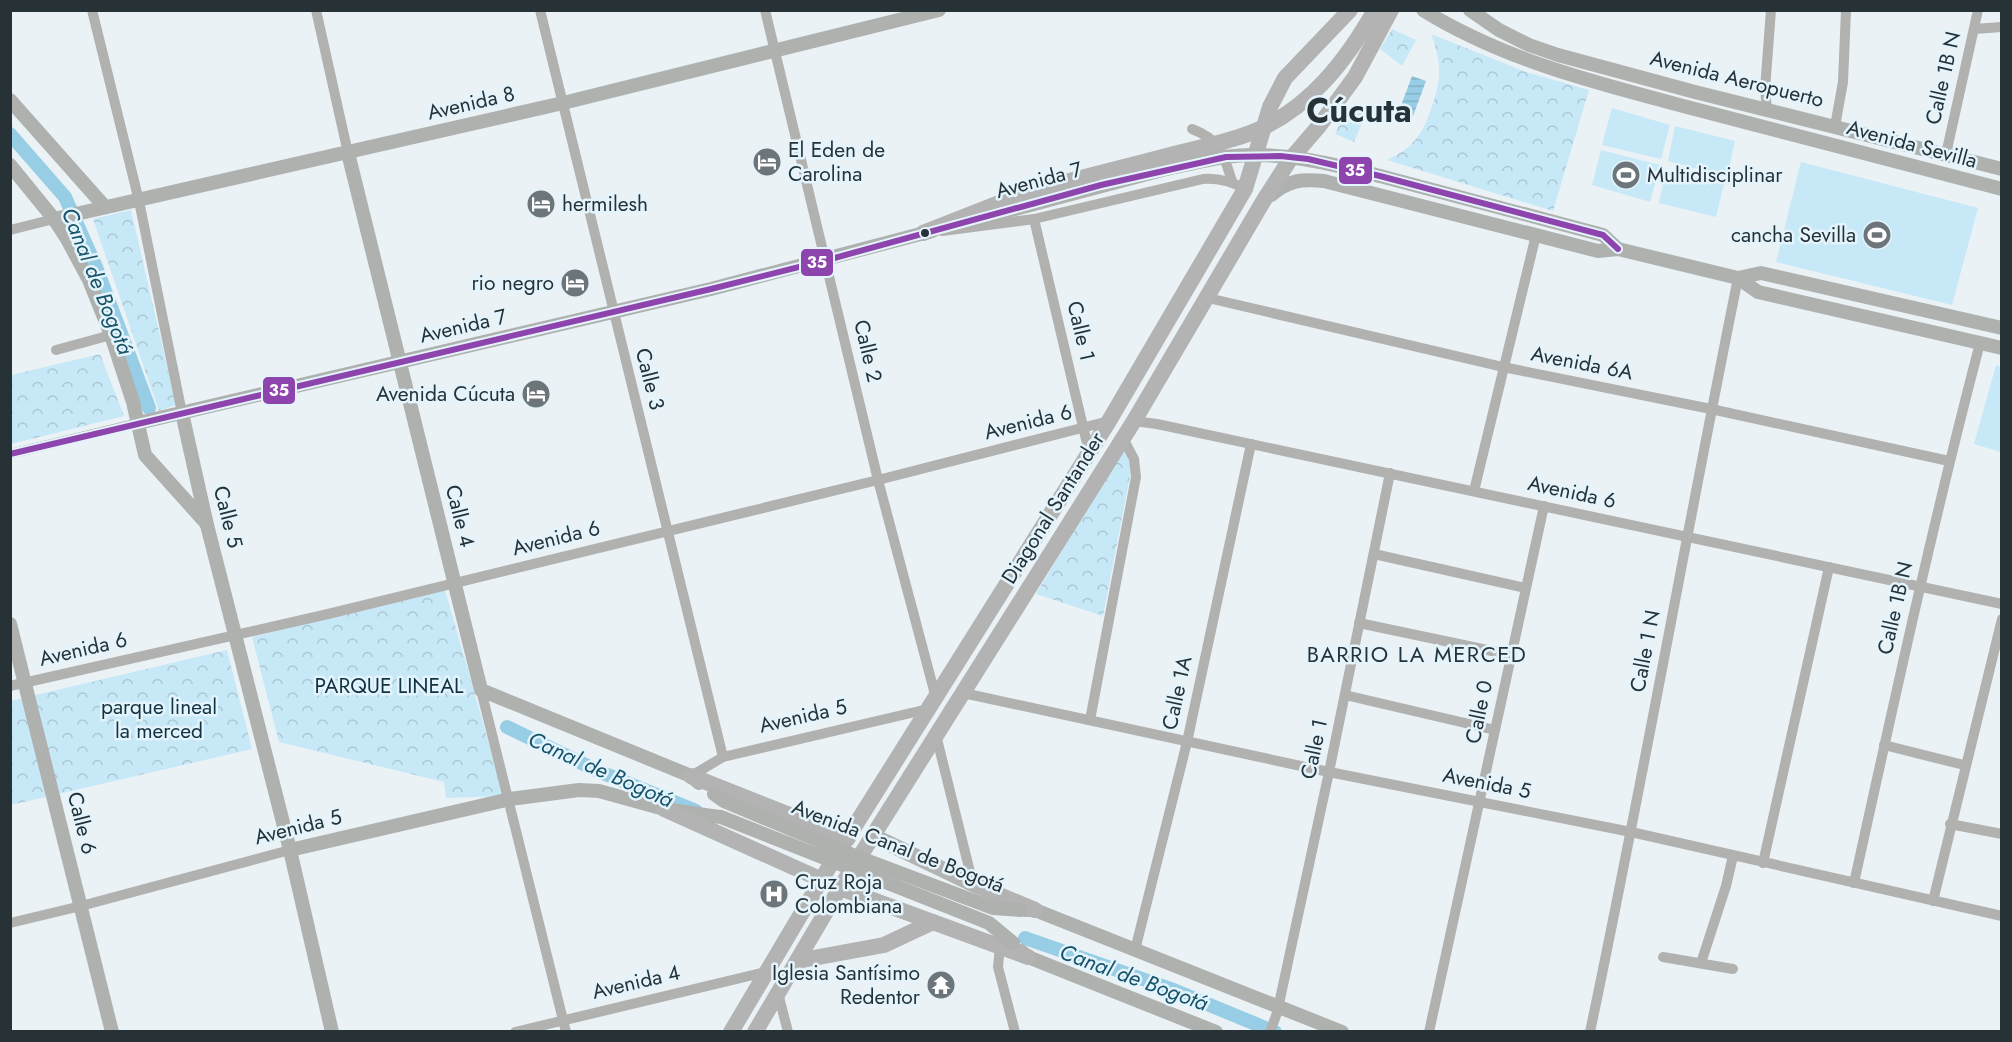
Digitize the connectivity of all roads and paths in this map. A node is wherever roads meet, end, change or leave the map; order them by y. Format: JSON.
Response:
{"nodes":[{"id":1,"x":92,"y":10,"type":"edge"},
{"id":2,"x":316,"y":10,"type":"edge"},
{"id":3,"x":540,"y":10,"type":"edge"},
{"id":4,"x":765,"y":10,"type":"edge"},
{"id":5,"x":939,"y":10,"type":"edge"},
{"id":6,"x":1350,"y":10,"type":"edge"},
{"id":7,"x":1375,"y":10,"type":"edge"},
{"id":8,"x":1391,"y":10,"type":"edge"},
{"id":9,"x":1423,"y":10,"type":"edge"},
{"id":10,"x":1470,"y":10,"type":"edge"},
{"id":11,"x":1772,"y":10,"type":"edge"},
{"id":12,"x":1846,"y":10,"type":"edge"},
{"id":13,"x":1978,"y":10,"type":"edge"},
{"id":14,"x":2001,"y":27,"type":"edge"},
{"id":15,"x":1974,"y":29,"type":"junction"},
{"id":16,"x":774,"y":50,"type":"junction"},
{"id":17,"x":1695,"y":92,"type":"junction"},
{"id":18,"x":1657,"y":99,"type":"junction"},
{"id":19,"x":10,"y":100,"type":"edge"},
{"id":20,"x":563,"y":103,"type":"junction"},
{"id":21,"x":1767,"y":110,"type":"junction"},
{"id":22,"x":1736,"y":120,"type":"junction"},
{"id":23,"x":1836,"y":126,"type":"junction"},
{"id":24,"x":1192,"y":129,"type":"dead end"},
{"id":25,"x":348,"y":153,"type":"junction"},
{"id":26,"x":1946,"y":154,"type":"junction"},
{"id":27,"x":1165,"y":163,"type":"junction"},
{"id":28,"x":10,"y":165,"type":"edge"},
{"id":29,"x":2001,"y":169,"type":"edge"},
{"id":30,"x":1238,"y":185,"type":"junction"},
{"id":31,"x":2001,"y":189,"type":"edge"},
{"id":32,"x":1264,"y":200,"type":"junction"},
{"id":33,"x":139,"y":201,"type":"junction"},
{"id":34,"x":105,"y":207,"type":"junction"},
{"id":35,"x":61,"y":218,"type":"junction"},
{"id":36,"x":1034,"y":219,"type":"junction"},
{"id":37,"x":10,"y":230,"type":"edge"},
{"id":38,"x":923,"y":234,"type":"junction"},
{"id":39,"x":1536,"y":235,"type":"junction"},
{"id":40,"x":1618,"y":249,"type":"junction"},
{"id":41,"x":827,"y":260,"type":"junction"},
{"id":42,"x":1738,"y":278,"type":"junction"},
{"id":43,"x":1208,"y":298,"type":"junction"},
{"id":44,"x":614,"y":312,"type":"junction"},
{"id":45,"x":2001,"y":328,"type":"edge"},
{"id":46,"x":111,"y":335,"type":"junction"},
{"id":47,"x":1980,"y":343,"type":"junction"},
{"id":48,"x":2001,"y":348,"type":"edge"},
{"id":49,"x":56,"y":350,"type":"dead end"},
{"id":50,"x":400,"y":362,"type":"junction"},
{"id":51,"x":1503,"y":367,"type":"junction"},
{"id":52,"x":1711,"y":409,"type":"junction"},
{"id":53,"x":182,"y":413,"type":"junction"},
{"id":54,"x":1134,"y":420,"type":"junction"},
{"id":55,"x":1109,"y":421,"type":"junction"},
{"id":56,"x":138,"y":423,"type":"junction"},
{"id":57,"x":1084,"y":428,"type":"junction"},
{"id":58,"x":1123,"y":438,"type":"junction"},
{"id":59,"x":1251,"y":444,"type":"junction"},
{"id":60,"x":1089,"y":452,"type":"junction"},
{"id":61,"x":10,"y":454,"type":"edge"},
{"id":62,"x":1949,"y":461,"type":"junction"},
{"id":63,"x":1390,"y":474,"type":"junction"},
{"id":64,"x":878,"y":480,"type":"junction"},
{"id":65,"x":1474,"y":491,"type":"junction"},
{"id":66,"x":1544,"y":506,"type":"junction"},
{"id":67,"x":207,"y":525,"type":"junction"},
{"id":68,"x":667,"y":531,"type":"junction"},
{"id":69,"x":1687,"y":537,"type":"junction"},
{"id":70,"x":1374,"y":554,"type":"junction"},
{"id":71,"x":1829,"y":567,"type":"junction"},
{"id":72,"x":454,"y":583,"type":"junction"},
{"id":73,"x":1920,"y":586,"type":"junction"},
{"id":74,"x":1526,"y":588,"type":"junction"},
{"id":75,"x":2001,"y":604,"type":"edge"},
{"id":76,"x":2001,"y":619,"type":"edge"},
{"id":77,"x":1359,"y":623,"type":"junction"},
{"id":78,"x":10,"y":624,"type":"edge"},
{"id":79,"x":236,"y":635,"type":"junction"},
{"id":80,"x":1511,"y":655,"type":"junction"},
{"id":81,"x":25,"y":682,"type":"junction"},
{"id":82,"x":10,"y":686,"type":"edge"},
{"id":83,"x":481,"y":690,"type":"junction"},
{"id":84,"x":963,"y":693,"type":"junction"},
{"id":85,"x":1345,"y":695,"type":"junction"},
{"id":86,"x":932,"y":704,"type":"junction"},
{"id":87,"x":1090,"y":720,"type":"junction"},
{"id":88,"x":1495,"y":730,"type":"junction"},
{"id":89,"x":936,"y":735,"type":"junction"},
{"id":90,"x":1187,"y":742,"type":"junction"},
{"id":91,"x":1884,"y":745,"type":"junction"},
{"id":92,"x":723,"y":757,"type":"junction"},
{"id":93,"x":1964,"y":765,"type":"junction"},
{"id":94,"x":1329,"y":772,"type":"junction"},
{"id":95,"x":691,"y":776,"type":"junction"},
{"id":96,"x":599,"y":791,"type":"joint"},
{"id":97,"x":510,"y":799,"type":"junction"},
{"id":98,"x":1479,"y":803,"type":"junction"},
{"id":99,"x":664,"y":809,"type":"junction"},
{"id":100,"x":1950,"y":824,"type":"junction"},
{"id":101,"x":1631,"y":832,"type":"junction"},
{"id":102,"x":2001,"y":834,"type":"edge"},
{"id":103,"x":873,"y":836,"type":"junction"},
{"id":104,"x":848,"y":838,"type":"junction"},
{"id":105,"x":290,"y":850,"type":"junction"},
{"id":106,"x":1733,"y":856,"type":"junction"},
{"id":107,"x":1762,"y":863,"type":"junction"},
{"id":108,"x":822,"y":880,"type":"junction"},
{"id":109,"x":1854,"y":883,"type":"junction"},
{"id":110,"x":973,"y":884,"type":"junction"},
{"id":111,"x":840,"y":888,"type":"junction"},
{"id":112,"x":1933,"y":901,"type":"junction"},
{"id":113,"x":81,"y":906,"type":"junction"},
{"id":114,"x":1027,"y":910,"type":"junction"},
{"id":115,"x":2001,"y":916,"type":"edge"},
{"id":116,"x":933,"y":922,"type":"junction"},
{"id":117,"x":10,"y":923,"type":"edge"},
{"id":118,"x":1007,"y":945,"type":"junction"},
{"id":119,"x":1135,"y":950,"type":"junction"},
{"id":120,"x":1028,"y":957,"type":"joint"},
{"id":121,"x":1663,"y":957,"type":"dead end"},
{"id":122,"x":797,"y":961,"type":"junction"},
{"id":123,"x":1701,"y":963,"type":"junction"},
{"id":124,"x":1733,"y":969,"type":"dead end"},
{"id":125,"x":766,"y":972,"type":"junction"},
{"id":126,"x":778,"y":993,"type":"junction"},
{"id":127,"x":1277,"y":1009,"type":"junction"},
{"id":128,"x":563,"y":1019,"type":"junction"},
{"id":129,"x":112,"y":1032,"type":"edge"},
{"id":130,"x":332,"y":1032,"type":"edge"},
{"id":131,"x":515,"y":1032,"type":"edge"},
{"id":132,"x":566,"y":1032,"type":"edge"},
{"id":133,"x":731,"y":1032,"type":"edge"},
{"id":134,"x":755,"y":1032,"type":"edge"},
{"id":135,"x":788,"y":1032,"type":"edge"},
{"id":136,"x":1015,"y":1032,"type":"edge"},
{"id":137,"x":1216,"y":1032,"type":"edge"},
{"id":138,"x":1270,"y":1032,"type":"edge"},
{"id":139,"x":1342,"y":1032,"type":"edge"},
{"id":140,"x":1429,"y":1032,"type":"edge"},
{"id":141,"x":1590,"y":1032,"type":"edge"}],
"edges":[{"from":1,"to":33,"type":"street","name":"Calle 5"},
{"from":2,"to":25,"type":"street","name":"Calle 4"},
{"from":3,"to":20,"type":"street","name":"Calle 3"},
{"from":4,"to":16,"type":"street","name":"Calle 2"},
{"from":5,"to":16,"type":"main road","name":"Avenida 8"},
{"from":6,"to":30,"type":"main road","name":"Diagonal Santander"},
{"from":7,"to":27,"type":"main road","bridge":true},
{"from":8,"to":32,"type":"main road","name":"Diagonal Santander"},
{"from":9,"to":18,"type":"main road","name":"Avenida Sevilla"},
{"from":10,"to":17,"type":"main road","name":"Avenida Aeropuerto"},
{"from":11,"to":21,"type":"street"},
{"from":12,"to":23,"type":"street"},
{"from":13,"to":15,"type":"street","name":"Calle 1B N"},
{"from":14,"to":15,"type":"street"},
{"from":15,"to":26,"type":"street","name":"Calle 1B N"},
{"from":16,"to":20,"type":"main road","name":"Avenida 8"},
{"from":16,"to":41,"type":"street","name":"Calle 2"},
{"from":17,"to":18,"type":"main road"},
{"from":17,"to":21,"type":"main road","name":"Avenida Aeropuerto"},
{"from":17,"to":22,"type":"main road"},
{"from":18,"to":22,"type":"main road","name":"Avenida Sevilla"},
{"from":19,"to":34,"type":"main road"},
{"from":20,"to":25,"type":"main road","name":"Avenida 8"},
{"from":20,"to":44,"type":"street","name":"Calle 3"},
{"from":21,"to":23,"type":"main road","name":"Avenida Aeropuerto"},
{"from":22,"to":31,"type":"main road","name":"Avenida Sevilla"},
{"from":23,"to":26,"type":"main road","name":"Avenida Aeropuerto"},
{"from":24,"to":30,"type":"street"},
{"from":25,"to":33,"type":"main road","name":"Avenida 8"},
{"from":25,"to":50,"type":"main road","name":"Calle 4"},
{"from":26,"to":29,"type":"main road","name":"Avenida Aeropuerto"},
{"from":27,"to":38,"type":"main road"},
{"from":27,"to":40,"type":"main road","bridge":true},
{"from":28,"to":35,"type":"main road"},
{"from":30,"to":36,"type":"street","name":"Avenida 7"},
{"from":30,"to":55,"type":"main road","name":"Diagonal Santander"},
{"from":32,"to":39,"type":"main road"},
{"from":32,"to":43,"type":"main road","name":"Diagonal Santander"},
{"from":33,"to":34,"type":"main road","name":"Avenida 8"},
{"from":33,"to":53,"type":"street","name":"Calle 5"},
{"from":34,"to":35,"type":"main road","name":"Avenida 8"},
{"from":35,"to":37,"type":"street","name":"Avenida 8"},
{"from":35,"to":46,"type":"main road"},
{"from":36,"to":38,"type":"street","name":"Avenida 7"},
{"from":36,"to":57,"type":"street","name":"Calle 1"},
{"from":38,"to":41,"type":"main road","name":"Avenida 7"},
{"from":39,"to":40,"type":"main road"},
{"from":39,"to":51,"type":"street"},
{"from":40,"to":42,"type":"main road"},
{"from":41,"to":44,"type":"main road","name":"Avenida 7"},
{"from":41,"to":64,"type":"street","name":"Calle 2"},
{"from":42,"to":45,"type":"main road"},
{"from":42,"to":47,"type":"main road"},
{"from":42,"to":52,"type":"street","name":"Calle 1 N"},
{"from":43,"to":51,"type":"street","name":"Avenida 6A"},
{"from":43,"to":54,"type":"main road","name":"Diagonal Santander"},
{"from":44,"to":50,"type":"main road","name":"Avenida 7"},
{"from":44,"to":68,"type":"street","name":"Calle 3"},
{"from":46,"to":49,"type":"street"},
{"from":46,"to":56,"type":"main road"},
{"from":47,"to":48,"type":"main road"},
{"from":47,"to":62,"type":"street","name":"Calle 1B N"},
{"from":50,"to":53,"type":"main road","name":"Avenida 7"},
{"from":50,"to":72,"type":"main road","name":"Calle 4"},
{"from":51,"to":52,"type":"street","name":"Avenida 6A"},
{"from":51,"to":65,"type":"street"},
{"from":52,"to":62,"type":"street","name":"Avenida 6A"},
{"from":52,"to":69,"type":"street","name":"Calle 1 N"},
{"from":53,"to":56,"type":"main road","name":"Avenida 7"},
{"from":53,"to":67,"type":"main road","name":"Calle 5"},
{"from":54,"to":58,"type":"main road","name":"Diagonal Santander"},
{"from":54,"to":59,"type":"street","name":"Avenida 6"},
{"from":55,"to":57,"type":"street","name":"Avenida 6"},
{"from":55,"to":60,"type":"main road","name":"Diagonal Santander"},
{"from":56,"to":61,"type":"street","name":"Avenida 7"},
{"from":56,"to":67,"type":"main road"},
{"from":57,"to":60,"type":"street","name":"Calle 1"},
{"from":57,"to":64,"type":"street","name":"Avenida 6"},
{"from":58,"to":84,"type":"main road","name":"Diagonal Santander"},
{"from":58,"to":87,"type":"street"},
{"from":59,"to":63,"type":"street","name":"Avenida 6"},
{"from":59,"to":90,"type":"street","name":"Calle 1A"},
{"from":60,"to":86,"type":"main road","name":"Diagonal Santander"},
{"from":62,"to":73,"type":"street","name":"Calle 1B N"},
{"from":63,"to":65,"type":"street","name":"Avenida 6"},
{"from":63,"to":70,"type":"street","name":"Calle 1"},
{"from":64,"to":68,"type":"street","name":"Avenida 6"},
{"from":64,"to":86,"type":"street","name":"Calle 2"},
{"from":65,"to":66,"type":"street","name":"Avenida 6"},
{"from":66,"to":69,"type":"street","name":"Avenida 6"},
{"from":66,"to":74,"type":"street","name":"Calle 0"},
{"from":67,"to":79,"type":"main road","name":"Calle 5"},
{"from":68,"to":72,"type":"street","name":"Avenida 6"},
{"from":68,"to":92,"type":"street","name":"Calle 3"},
{"from":69,"to":71,"type":"street","name":"Avenida 6"},
{"from":69,"to":101,"type":"street","name":"Calle 1 N"},
{"from":70,"to":74,"type":"street"},
{"from":70,"to":77,"type":"street","name":"Calle 1"},
{"from":71,"to":73,"type":"street","name":"Avenida 6"},
{"from":71,"to":107,"type":"street"},
{"from":72,"to":79,"type":"street","name":"Avenida 6"},
{"from":72,"to":83,"type":"main road","name":"Calle 4"},
{"from":73,"to":75,"type":"street","name":"Avenida 6"},
{"from":73,"to":91,"type":"street","name":"Calle 1B N"},
{"from":74,"to":80,"type":"street","name":"Calle 0"},
{"from":76,"to":93,"type":"street"},
{"from":77,"to":80,"type":"street"},
{"from":77,"to":85,"type":"street","name":"Calle 1"},
{"from":78,"to":81,"type":"main road","name":"Calle 6"},
{"from":79,"to":81,"type":"street","name":"Avenida 6"},
{"from":79,"to":105,"type":"main road","name":"Calle 5"},
{"from":80,"to":88,"type":"street","name":"Calle 0"},
{"from":81,"to":82,"type":"street","name":"Avenida 6"},
{"from":81,"to":113,"type":"main road","name":"Calle 6"},
{"from":83,"to":95,"type":"main road","name":"Avenida Canal de Bogotá"},
{"from":83,"to":97,"type":"street","name":"Calle 4"},
{"from":84,"to":87,"type":"street","name":"Avenida 5"},
{"from":84,"to":89,"type":"main road","name":"Diagonal Santander"},
{"from":85,"to":88,"type":"street"},
{"from":85,"to":94,"type":"street","name":"Calle 1"},
{"from":86,"to":92,"type":"street","name":"Avenida 5"},
{"from":86,"to":104,"type":"main road","name":"Diagonal Santander"},
{"from":87,"to":90,"type":"street","name":"Avenida 5"},
{"from":88,"to":98,"type":"street","name":"Calle 0"},
{"from":89,"to":103,"type":"main road","name":"Diagonal Santander"},
{"from":89,"to":110,"type":"street"},
{"from":90,"to":94,"type":"street","name":"Avenida 5"},
{"from":90,"to":119,"type":"street","name":"Calle 1A"},
{"from":91,"to":93,"type":"street"},
{"from":91,"to":109,"type":"street","name":"Calle 1B N"},
{"from":92,"to":95,"type":"street","name":"Avenida 5"},
{"from":93,"to":100,"type":"street"},
{"from":94,"to":98,"type":"street","name":"Avenida 5"},
{"from":94,"to":127,"type":"street","name":"Calle 1"},
{"from":95,"to":104,"type":"main road"},
{"from":95,"to":114,"type":"main road","name":"Avenida Canal de Bogotá","bridge":true},
{"from":96,"to":97,"type":"main road","name":"Avenida 5"},
{"from":96,"to":99,"type":"main road","name":"Avenida Canal de Bogotá"},
{"from":97,"to":105,"type":"main road","name":"Avenida 5"},
{"from":97,"to":128,"type":"street","name":"Calle 4"},
{"from":98,"to":101,"type":"street","name":"Avenida 5"},
{"from":98,"to":140,"type":"street","name":"Calle 0"},
{"from":99,"to":108,"type":"main road"},
{"from":99,"to":118,"type":"main road","name":"Avenida Canal de Bogotá","bridge":true},
{"from":100,"to":102,"type":"street"},
{"from":100,"to":112,"type":"street"},
{"from":101,"to":106,"type":"street","name":"Avenida 5"},
{"from":101,"to":141,"type":"street","name":"Calle 1 N"},
{"from":103,"to":110,"type":"main road"},
{"from":103,"to":111,"type":"main road","name":"Diagonal Santander"},
{"from":104,"to":108,"type":"main road","name":"Diagonal Santander"},
{"from":105,"to":113,"type":"street","name":"Avenida 5"},
{"from":105,"to":130,"type":"main road","name":"Calle 5"},
{"from":106,"to":107,"type":"street","name":"Avenida 5"},
{"from":106,"to":123,"type":"street"},
{"from":107,"to":109,"type":"street","name":"Avenida 5"},
{"from":108,"to":125,"type":"main road","name":"Diagonal Santander"},
{"from":109,"to":112,"type":"street","name":"Avenida 5"},
{"from":110,"to":114,"type":"main road"},
{"from":111,"to":116,"type":"main road"},
{"from":111,"to":122,"type":"main road","name":"Diagonal Santander"},
{"from":112,"to":115,"type":"street","name":"Avenida 5"},
{"from":113,"to":117,"type":"street","name":"Avenida 5"},
{"from":113,"to":129,"type":"main road","name":"Calle 6"},
{"from":114,"to":119,"type":"main road","name":"Avenida Canal de Bogotá"},
{"from":116,"to":118,"type":"main road"},
{"from":116,"to":122,"type":"main road"},
{"from":118,"to":120,"type":"main road"},
{"from":118,"to":136,"type":"street"},
{"from":119,"to":127,"type":"main road","name":"Avenida Canal de Bogotá"},
{"from":120,"to":137,"type":"main road"},
{"from":121,"to":123,"type":"street"},
{"from":122,"to":126,"type":"main road","name":"Diagonal Santander"},
{"from":123,"to":124,"type":"street"},
{"from":125,"to":128,"type":"street","name":"Avenida 4"},
{"from":125,"to":133,"type":"main road","name":"Diagonal Santander"},
{"from":126,"to":134,"type":"main road","name":"Diagonal Santander"},
{"from":126,"to":135,"type":"street"},
{"from":127,"to":138,"type":"street","name":"Calle 1"},
{"from":127,"to":139,"type":"main road","name":"Avenida Canal de Bogotá"},
{"from":128,"to":131,"type":"street","name":"Avenida 4"},
{"from":128,"to":132,"type":"street","name":"Calle 4"}]}
